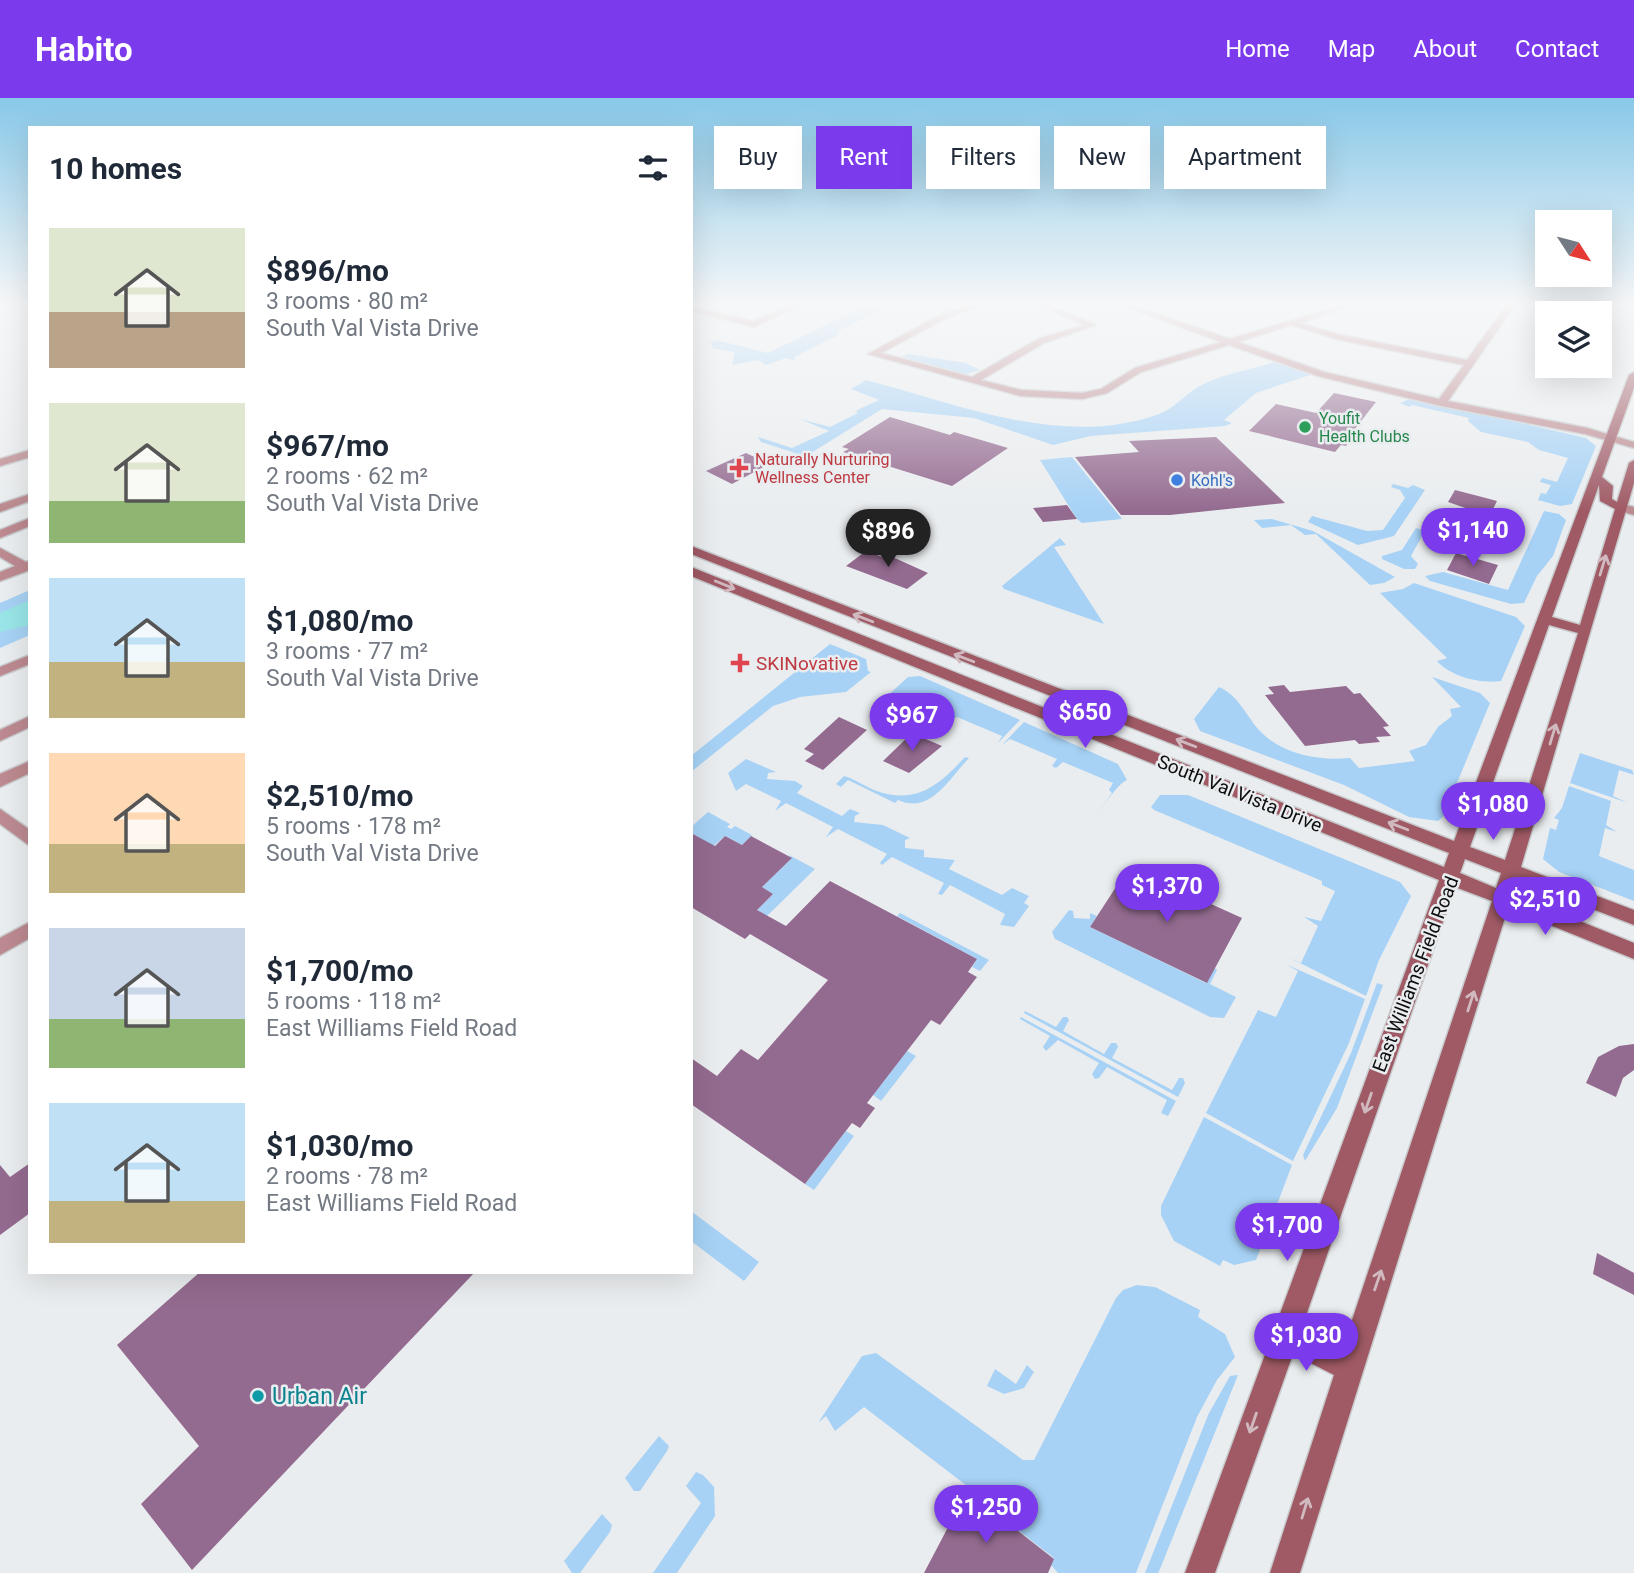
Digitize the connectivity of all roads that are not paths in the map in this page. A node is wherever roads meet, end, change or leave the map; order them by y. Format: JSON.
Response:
{"nodes":[{"id":1,"x":950,"y":374,"type":"edge"},
{"id":2,"x":985,"y":374,"type":"edge"},
{"id":3,"x":1132,"y":374,"type":"edge"},
{"id":4,"x":1320,"y":374,"type":"edge"},
{"id":5,"x":1462,"y":374,"type":"edge"},
{"id":6,"x":1634,"y":375,"type":"edge"},
{"id":7,"x":974,"y":380,"type":"junction"},
{"id":8,"x":1441,"y":402,"type":"junction"},
{"id":9,"x":1611,"y":440,"type":"junction"},
{"id":10,"x":1634,"y":445,"type":"edge"},
{"id":11,"x":28,"y":454,"type":"edge"},
{"id":12,"x":0,"y":463,"type":"edge"},
{"id":13,"x":1634,"y":463,"type":"edge"},
{"id":14,"x":1597,"y":478,"type":"junction"},
{"id":15,"x":0,"y":491,"type":"edge"},
{"id":16,"x":24,"y":500,"type":"edge"},
{"id":17,"x":0,"y":508,"type":"edge"},
{"id":18,"x":1628,"y":509,"type":"edge"},
{"id":19,"x":28,"y":523,"type":"edge"},
{"id":20,"x":0,"y":534,"type":"edge"},
{"id":21,"x":693,"y":551,"type":"edge"},
{"id":22,"x":0,"y":552,"type":"edge"},
{"id":23,"x":27,"y":566,"type":"edge"},
{"id":24,"x":693,"y":572,"type":"edge"},
{"id":25,"x":0,"y":577,"type":"edge"},
{"id":26,"x":1545,"y":619,"type":"junction"},
{"id":27,"x":1583,"y":630,"type":"junction"},
{"id":28,"x":927,"y":643,"type":"junction"},
{"id":29,"x":908,"y":659,"type":"junction"},
{"id":30,"x":28,"y":660,"type":"edge"},
{"id":31,"x":0,"y":672,"type":"edge"},
{"id":32,"x":28,"y":722,"type":"edge"},
{"id":33,"x":0,"y":736,"type":"edge"},
{"id":34,"x":28,"y":767,"type":"edge"},
{"id":35,"x":0,"y":781,"type":"edge"},
{"id":36,"x":0,"y":815,"type":"edge"},
{"id":37,"x":28,"y":838,"type":"edge"},
{"id":38,"x":1461,"y":850,"type":"junction"},
{"id":39,"x":1511,"y":870,"type":"junction"},
{"id":40,"x":1451,"y":878,"type":"junction"},
{"id":41,"x":1503,"y":899,"type":"junction"},
{"id":42,"x":1634,"y":918,"type":"edge"},
{"id":43,"x":28,"y":930,"type":"edge"},
{"id":44,"x":0,"y":947,"type":"edge"},
{"id":45,"x":1634,"y":951,"type":"edge"},
{"id":46,"x":1284,"y":1335,"type":"junction"},
{"id":47,"x":1349,"y":1368,"type":"junction"},
{"id":48,"x":1200,"y":1573,"type":"edge"},
{"id":49,"x":1285,"y":1573,"type":"edge"}],
"edges":[{"from":1,"to":7,"type":"street"},
{"from":2,"to":7,"type":"street"},
{"from":3,"to":7,"type":"street"},
{"from":4,"to":8,"type":"street"},
{"from":5,"to":8,"type":"street"},
{"from":6,"to":9,"type":"main road","name":"East Williams Field Road"},
{"from":8,"to":9,"type":"street"},
{"from":9,"to":10,"type":"street"},
{"from":9,"to":14,"type":"main road","name":"East Williams Field Road"},
{"from":11,"to":12,"type":"street"},
{"from":13,"to":18,"type":"main road"},
{"from":14,"to":18,"type":"main road"},
{"from":14,"to":26,"type":"main road","name":"East Williams Field Road"},
{"from":15,"to":16,"type":"street"},
{"from":16,"to":17,"type":"street"},
{"from":27,"to":18,"type":"main road","one_way":true},
{"from":19,"to":20,"type":"street"},
{"from":28,"to":21,"type":"main road","name":"South Val Vista Drive","one_way":true},
{"from":22,"to":23,"type":"street"},
{"from":23,"to":25,"type":"street"},
{"from":24,"to":29,"type":"main road","name":"South Val Vista Drive","one_way":true},
{"from":26,"to":27,"type":"main road"},
{"from":26,"to":38,"type":"main road","name":"East Williams Field Road"},
{"from":39,"to":27,"type":"main road","one_way":true},
{"from":28,"to":29,"type":"main road"},
{"from":38,"to":28,"type":"main road","name":"South Val Vista Drive","one_way":true},
{"from":29,"to":40,"type":"main road","name":"South Val Vista Drive"},
{"from":30,"to":31,"type":"street"},
{"from":32,"to":33,"type":"street"},
{"from":34,"to":35,"type":"street"},
{"from":36,"to":37,"type":"street"},
{"from":38,"to":39,"type":"main road","name":"South Val Vista Drive"},
{"from":38,"to":40,"type":"main road","name":"East Williams Field Road"},
{"from":39,"to":41,"type":"main road"},
{"from":39,"to":42,"type":"main road","name":"South Val Vista Drive"},
{"from":40,"to":41,"type":"main road","name":"South Val Vista Drive"},
{"from":40,"to":46,"type":"main road","name":"East Williams Field Road","one_way":true},
{"from":41,"to":45,"type":"main road","name":"South Val Vista Drive"},
{"from":47,"to":41,"type":"main road","one_way":true},
{"from":43,"to":44,"type":"street"},
{"from":46,"to":47,"type":"main road"},
{"from":46,"to":48,"type":"main road","name":"East Williams Field Road","one_way":true},
{"from":49,"to":47,"type":"main road","one_way":true}]}
